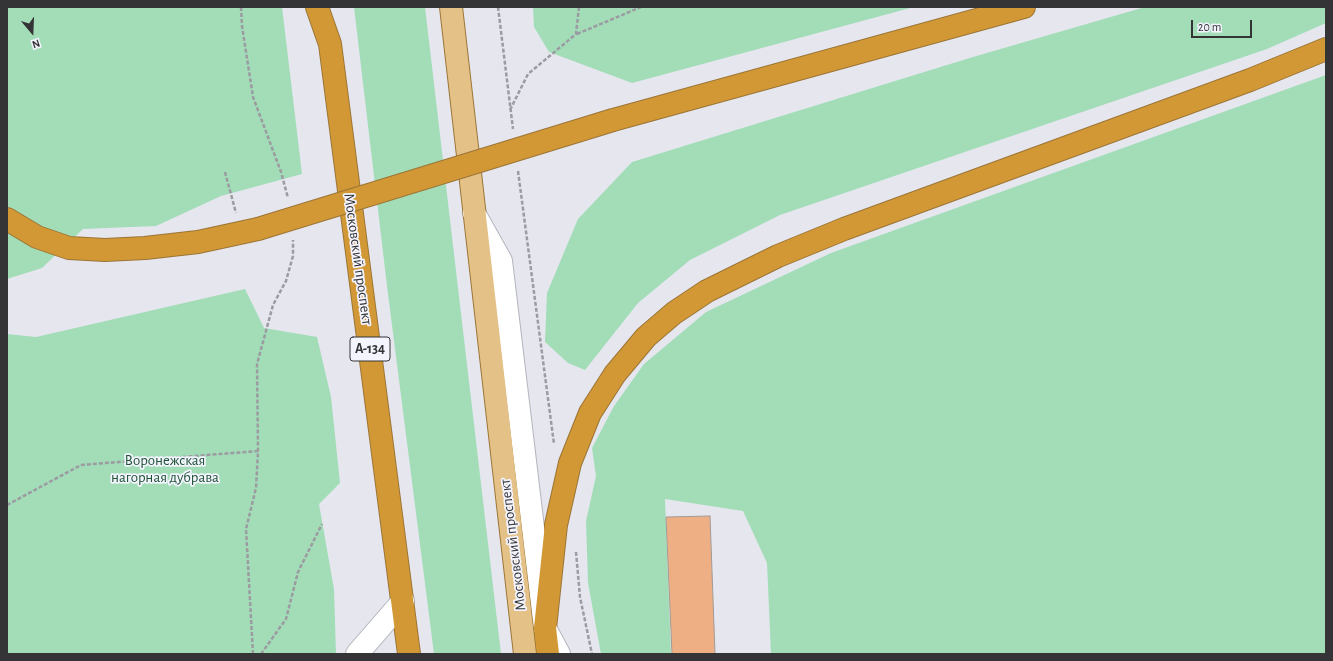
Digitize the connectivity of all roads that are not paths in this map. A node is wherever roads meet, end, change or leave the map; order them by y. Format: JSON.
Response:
{"nodes":[{"id":1,"x":316,"y":7,"type":"edge"},
{"id":2,"x":326,"y":7,"type":"edge"},
{"id":3,"x":452,"y":7,"type":"edge"},
{"id":4,"x":1024,"y":7,"type":"edge"},
{"id":5,"x":330,"y":44,"type":"junction"},
{"id":6,"x":1326,"y":49,"type":"edge"},
{"id":7,"x":474,"y":213,"type":"junction"},
{"id":8,"x":7,"y":219,"type":"edge"},
{"id":9,"x":403,"y":601,"type":"junction"},
{"id":10,"x":546,"y":628,"type":"junction"},
{"id":11,"x":357,"y":654,"type":"edge"},
{"id":12,"x":409,"y":654,"type":"edge"},
{"id":13,"x":525,"y":654,"type":"edge"},
{"id":14,"x":548,"y":654,"type":"edge"},
{"id":15,"x":559,"y":654,"type":"edge"}],
"edges":[{"from":1,"to":5,"type":"highway"},
{"from":2,"to":5,"type":"main road","name":"Московский проспект"},
{"from":3,"to":7,"type":"main road","name":"Московский проспект"},
{"from":4,"to":8,"type":"highway","bridge":true},
{"from":5,"to":9,"type":"highway","name":"Московский проспект","number":"А-134"},
{"from":6,"to":10,"type":"highway"},
{"from":7,"to":10,"type":"street"},
{"from":7,"to":13,"type":"main road","name":"Московский проспект"},
{"from":9,"to":11,"type":"street"},
{"from":9,"to":12,"type":"highway","name":"Московский проспект","number":"А-134"},
{"from":10,"to":14,"type":"highway"},
{"from":10,"to":15,"type":"street"}]}
